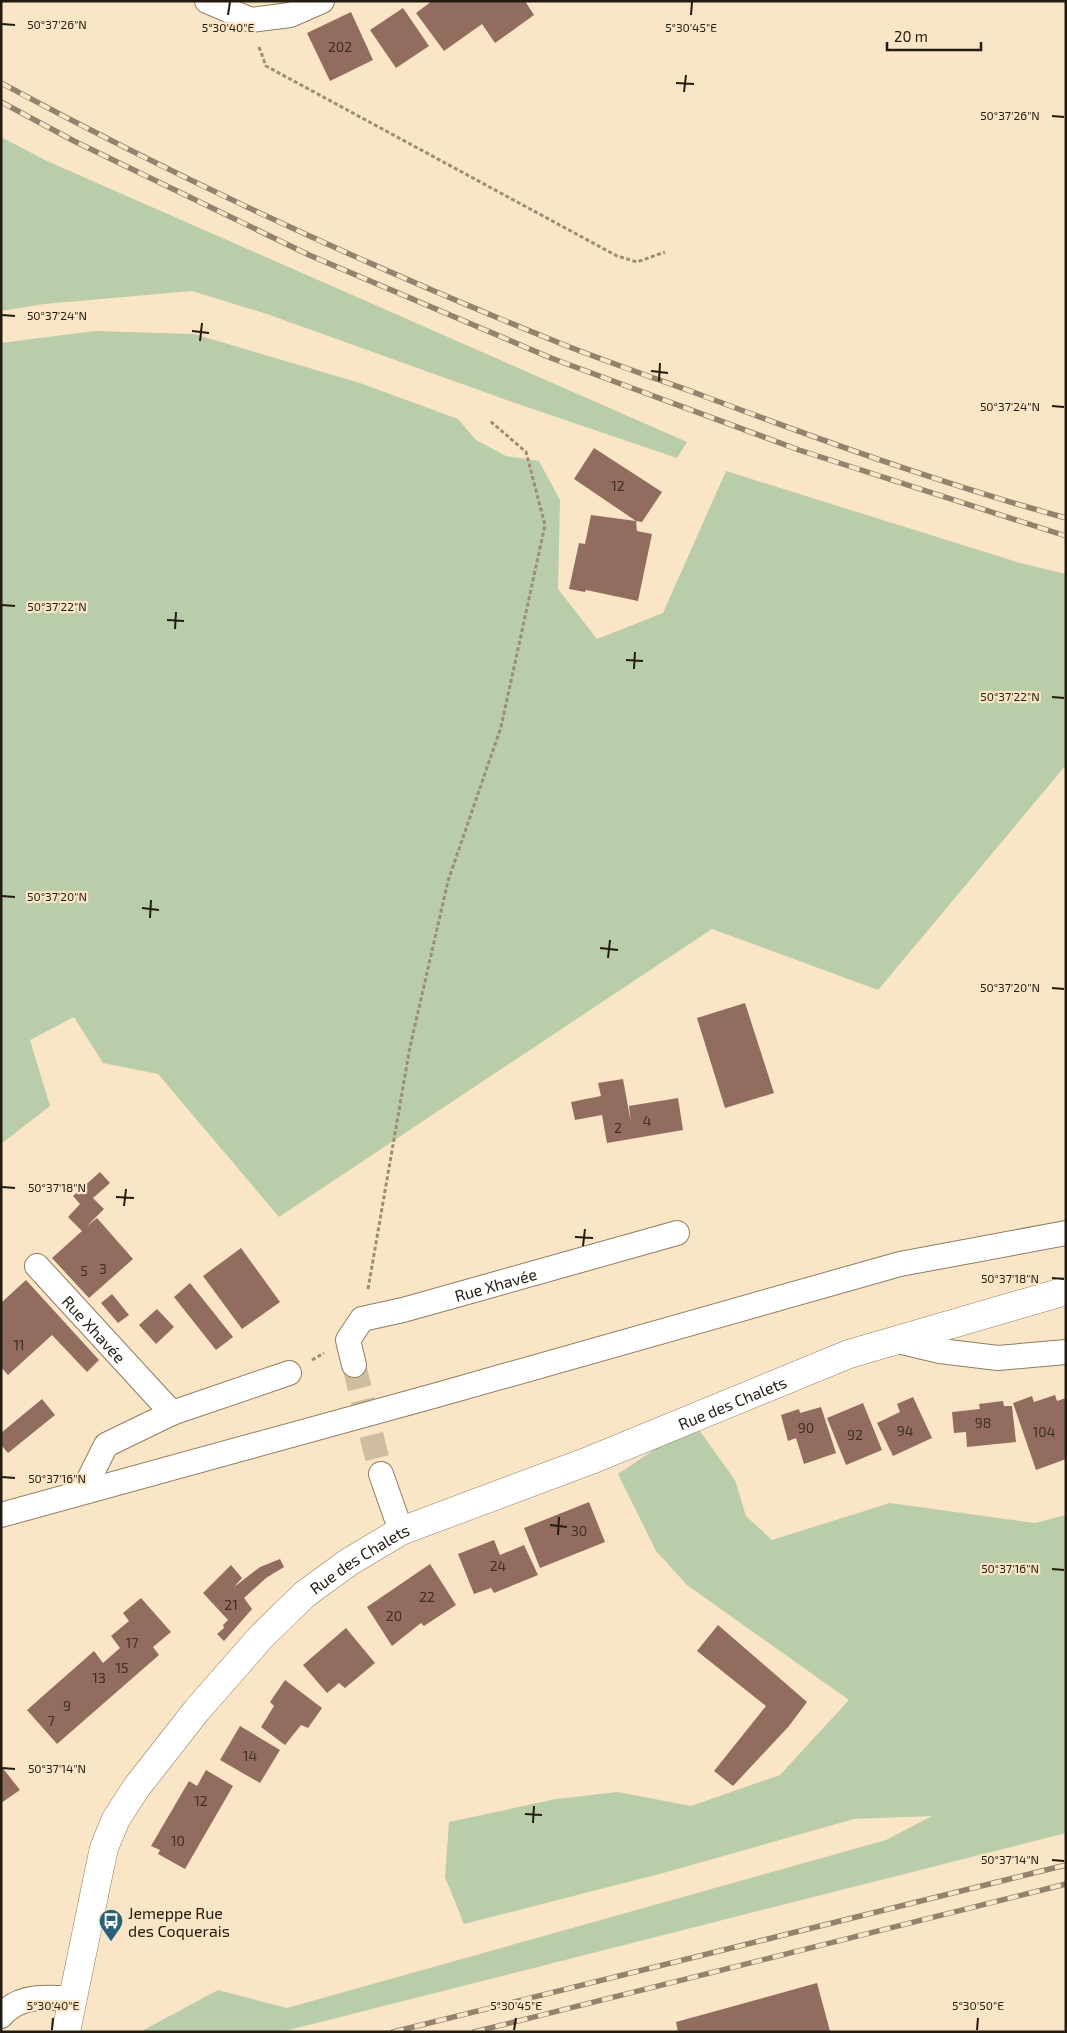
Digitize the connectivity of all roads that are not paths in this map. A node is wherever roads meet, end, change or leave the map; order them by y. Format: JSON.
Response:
{"nodes":[{"id":1,"x":207,"y":1,"type":"edge"},
{"id":2,"x":322,"y":1,"type":"edge"},
{"id":3,"x":677,"y":1233,"type":"dead end"},
{"id":4,"x":1066,"y":1233,"type":"edge"},
{"id":5,"x":37,"y":1266,"type":"dead end"},
{"id":6,"x":1066,"y":1291,"type":"edge"},
{"id":7,"x":894,"y":1340,"type":"junction"},
{"id":8,"x":1066,"y":1352,"type":"edge"},
{"id":9,"x":354,"y":1365,"type":"tunnel mouth"},
{"id":10,"x":289,"y":1373,"type":"road end"},
{"id":11,"x":172,"y":1413,"type":"junction"},
{"id":12,"x":381,"y":1474,"type":"tunnel mouth"},
{"id":13,"x":83,"y":1491,"type":"junction"},
{"id":14,"x":1,"y":1515,"type":"edge"},
{"id":15,"x":401,"y":1531,"type":"junction"},
{"id":16,"x":72,"y":1999,"type":"junction"},
{"id":17,"x":1,"y":2016,"type":"edge"},
{"id":18,"x":66,"y":2032,"type":"edge"}],
"edges":[{"from":1,"to":2,"type":"street"},
{"from":3,"to":9,"type":"street","name":"Rue Xhavée"},
{"from":4,"to":13,"type":"street"},
{"from":5,"to":11,"type":"street","name":"Rue Xhavée"},
{"from":6,"to":7,"type":"street","name":"Rue des Chalets"},
{"from":7,"to":8,"type":"street"},
{"from":7,"to":15,"type":"street","name":"Rue des Chalets"},
{"from":10,"to":11,"type":"street"},
{"from":11,"to":13,"type":"street"},
{"from":12,"to":15,"type":"street"},
{"from":13,"to":14,"type":"street"},
{"from":15,"to":16,"type":"street","name":"Rue des Chalets"},
{"from":16,"to":17,"type":"street"},
{"from":16,"to":18,"type":"street","name":"Rue des Chalets"}]}
